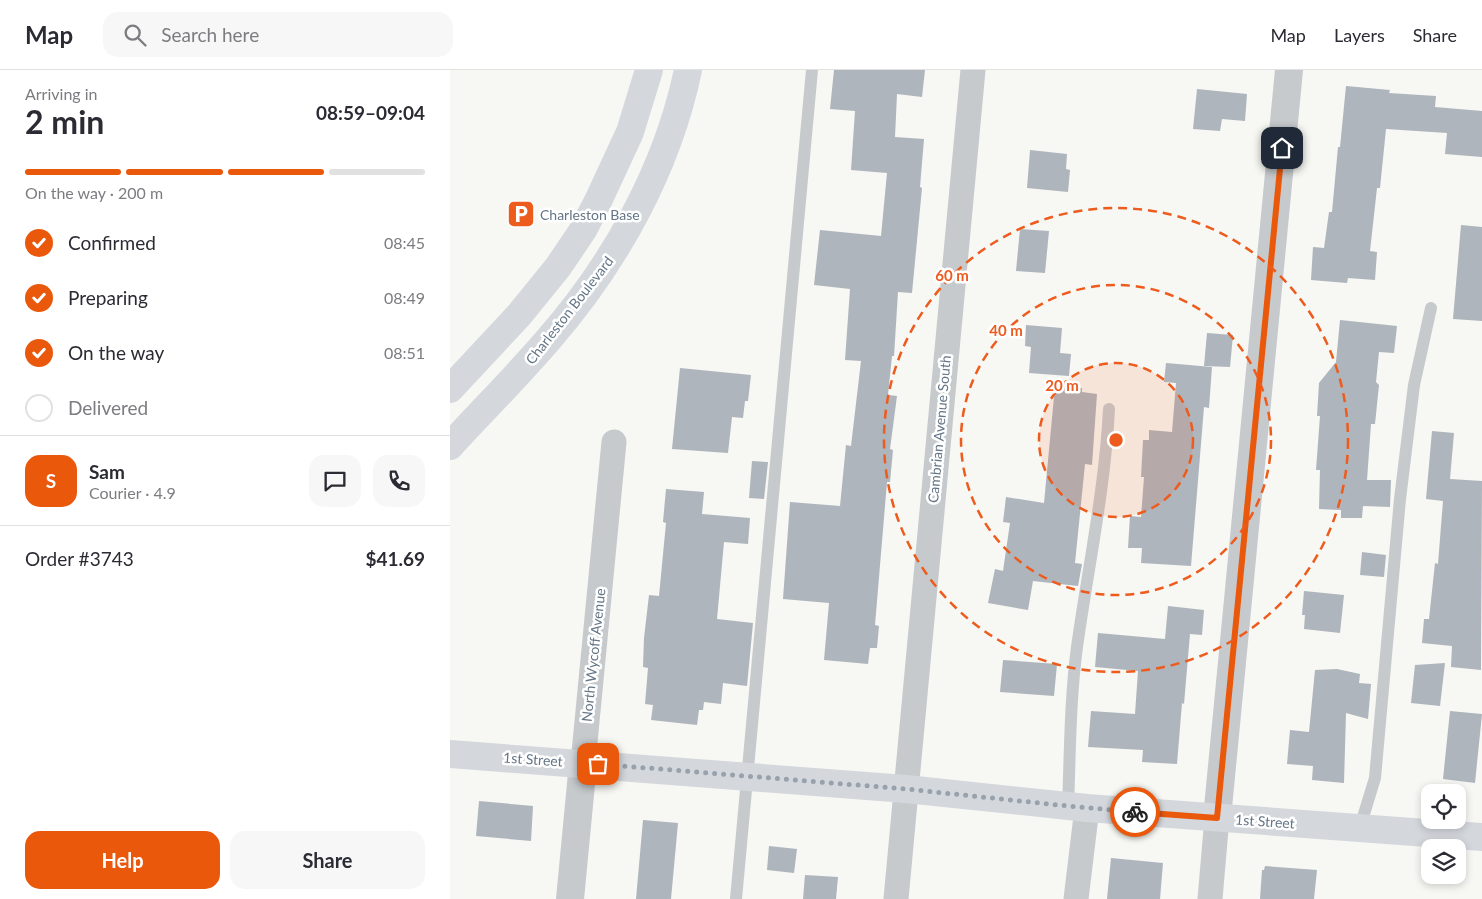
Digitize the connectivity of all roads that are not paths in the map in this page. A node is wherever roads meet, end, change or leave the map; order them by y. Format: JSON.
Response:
{"nodes":[{"id":1,"x":649,"y":70,"type":"edge"},
{"id":2,"x":688,"y":70,"type":"edge"},
{"id":3,"x":812,"y":70,"type":"edge"},
{"id":4,"x":973,"y":70,"type":"edge"},
{"id":5,"x":1289,"y":70,"type":"edge"},
{"id":6,"x":1431,"y":308,"type":"dead end"},
{"id":7,"x":450,"y":389,"type":"edge"},
{"id":8,"x":1109,"y":410,"type":"dead end"},
{"id":9,"x":614,"y":442,"type":"dead end"},
{"id":10,"x":450,"y":446,"type":"edge"},
{"id":11,"x":450,"y":754,"type":"edge"},
{"id":12,"x":583,"y":763,"type":"junction"},
{"id":13,"x":746,"y":776,"type":"junction"},
{"id":14,"x":906,"y":789,"type":"junction"},
{"id":15,"x":1077,"y":807,"type":"junction"},
{"id":16,"x":1217,"y":818,"type":"junction"},
{"id":17,"x":1360,"y":827,"type":"junction"},
{"id":18,"x":1482,"y":837,"type":"edge"},
{"id":19,"x":570,"y":899,"type":"edge"},
{"id":20,"x":736,"y":899,"type":"edge"},
{"id":21,"x":896,"y":899,"type":"edge"},
{"id":22,"x":1076,"y":899,"type":"edge"},
{"id":23,"x":1210,"y":899,"type":"edge"}],
"edges":[{"from":1,"to":7,"type":"main road"},
{"from":2,"to":10,"type":"main road","name":"Charleston Boulevard"},
{"from":3,"to":13,"type":"lane"},
{"from":4,"to":14,"type":"street","name":"Cambrian Avenue South"},
{"from":5,"to":16,"type":"street"},
{"from":6,"to":17,"type":"lane"},
{"from":8,"to":15,"type":"lane"},
{"from":9,"to":12,"type":"street","name":"North Wycoff Avenue"},
{"from":11,"to":12,"type":"main road","name":"1st Street"},
{"from":12,"to":13,"type":"main road","name":"1st Street"},
{"from":12,"to":19,"type":"street","name":"North Wycoff Avenue"},
{"from":13,"to":14,"type":"main road","name":"1st Street"},
{"from":13,"to":20,"type":"lane"},
{"from":14,"to":15,"type":"main road","name":"1st Street"},
{"from":14,"to":21,"type":"street","name":"Cambrian Avenue South"},
{"from":15,"to":16,"type":"main road","name":"1st Street"},
{"from":15,"to":22,"type":"street"},
{"from":16,"to":17,"type":"main road","name":"1st Street"},
{"from":16,"to":23,"type":"street"},
{"from":17,"to":18,"type":"main road","name":"1st Street"}]}
